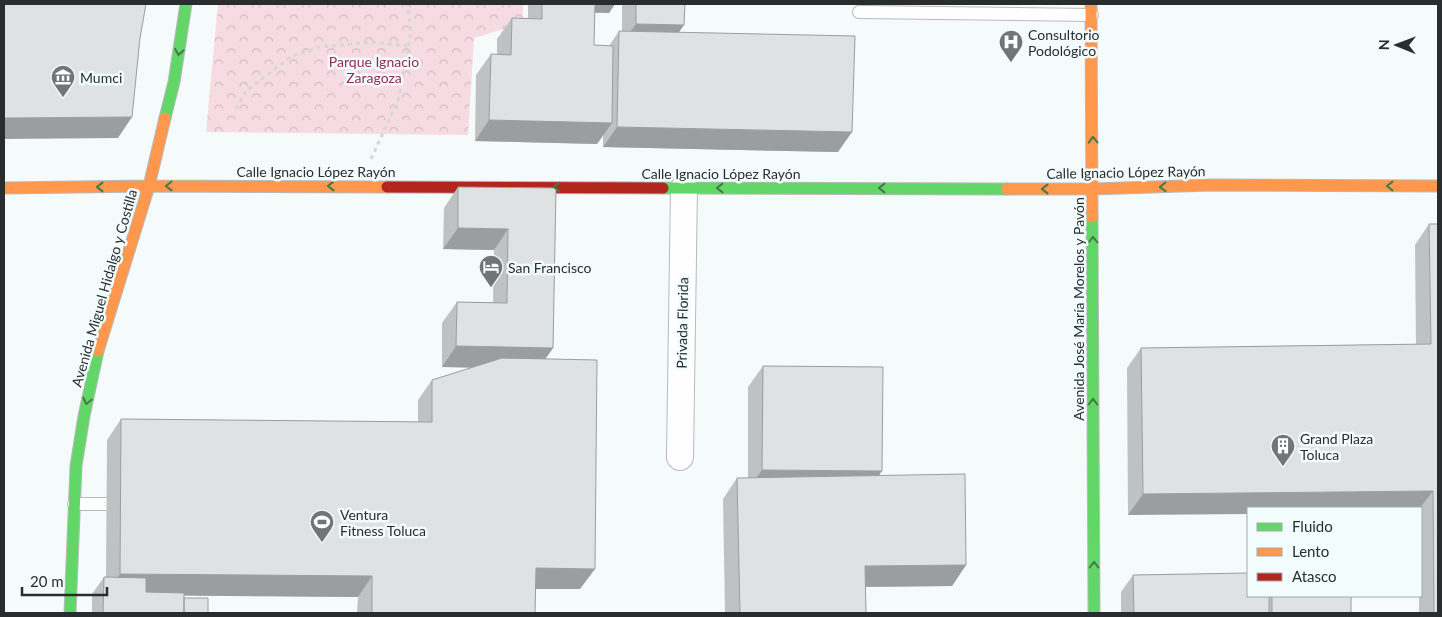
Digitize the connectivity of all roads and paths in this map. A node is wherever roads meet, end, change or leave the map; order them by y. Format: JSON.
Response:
{"nodes":[{"id":1,"x":186,"y":4,"type":"edge"},
{"id":2,"x":408,"y":4,"type":"edge"},
{"id":3,"x":1092,"y":9,"type":"edge"},
{"id":4,"x":859,"y":12,"type":"dead end"},
{"id":5,"x":408,"y":46,"type":"junction"},
{"id":6,"x":236,"y":109,"type":"dead end"},
{"id":7,"x":149,"y":186,"type":"junction"},
{"id":8,"x":358,"y":186,"type":"junction"},
{"id":9,"x":1438,"y":186,"type":"edge"},
{"id":10,"x":4,"y":188,"type":"edge"},
{"id":11,"x":684,"y":188,"type":"junction"},
{"id":12,"x":1093,"y":189,"type":"junction"},
{"id":13,"x":680,"y":458,"type":"dead end"},
{"id":14,"x":74,"y":504,"type":"junction"},
{"id":15,"x":106,"y":504,"type":"dead end"},
{"id":16,"x":70,"y":613,"type":"edge"},
{"id":17,"x":1094,"y":613,"type":"edge"}],
"edges":[{"from":1,"to":7,"type":"main road","name":"Avenida Miguel Hidalgo y Costilla","one_way":true},
{"from":2,"to":5,"type":"path"},
{"from":3,"to":4,"type":"lane"},
{"from":12,"to":3,"type":"main road","name":"Avenida José María Morelos y Pavón","one_way":true},
{"from":5,"to":6,"type":"path"},
{"from":5,"to":8,"type":"path"},
{"from":8,"to":7,"type":"main road","name":"Calle Ignacio López Rayón","one_way":true},
{"from":7,"to":10,"type":"main road","name":"Calle Ignacio López Rayón","one_way":true},
{"from":7,"to":14,"type":"main road","name":"Avenida Miguel Hidalgo y Costilla","one_way":true},
{"from":11,"to":8,"type":"main road","name":"Calle Ignacio López Rayón","one_way":true},
{"from":9,"to":12,"type":"main road","name":"Calle Ignacio López Rayón","one_way":true},
{"from":12,"to":11,"type":"main road","name":"Calle Ignacio López Rayón","one_way":true},
{"from":11,"to":13,"type":"street","name":"Privada Florida"},
{"from":17,"to":12,"type":"main road","name":"Avenida José María Morelos y Pavón","one_way":true},
{"from":14,"to":15,"type":"lane"},
{"from":14,"to":16,"type":"main road","name":"Avenida Miguel Hidalgo y Costilla"}]}
